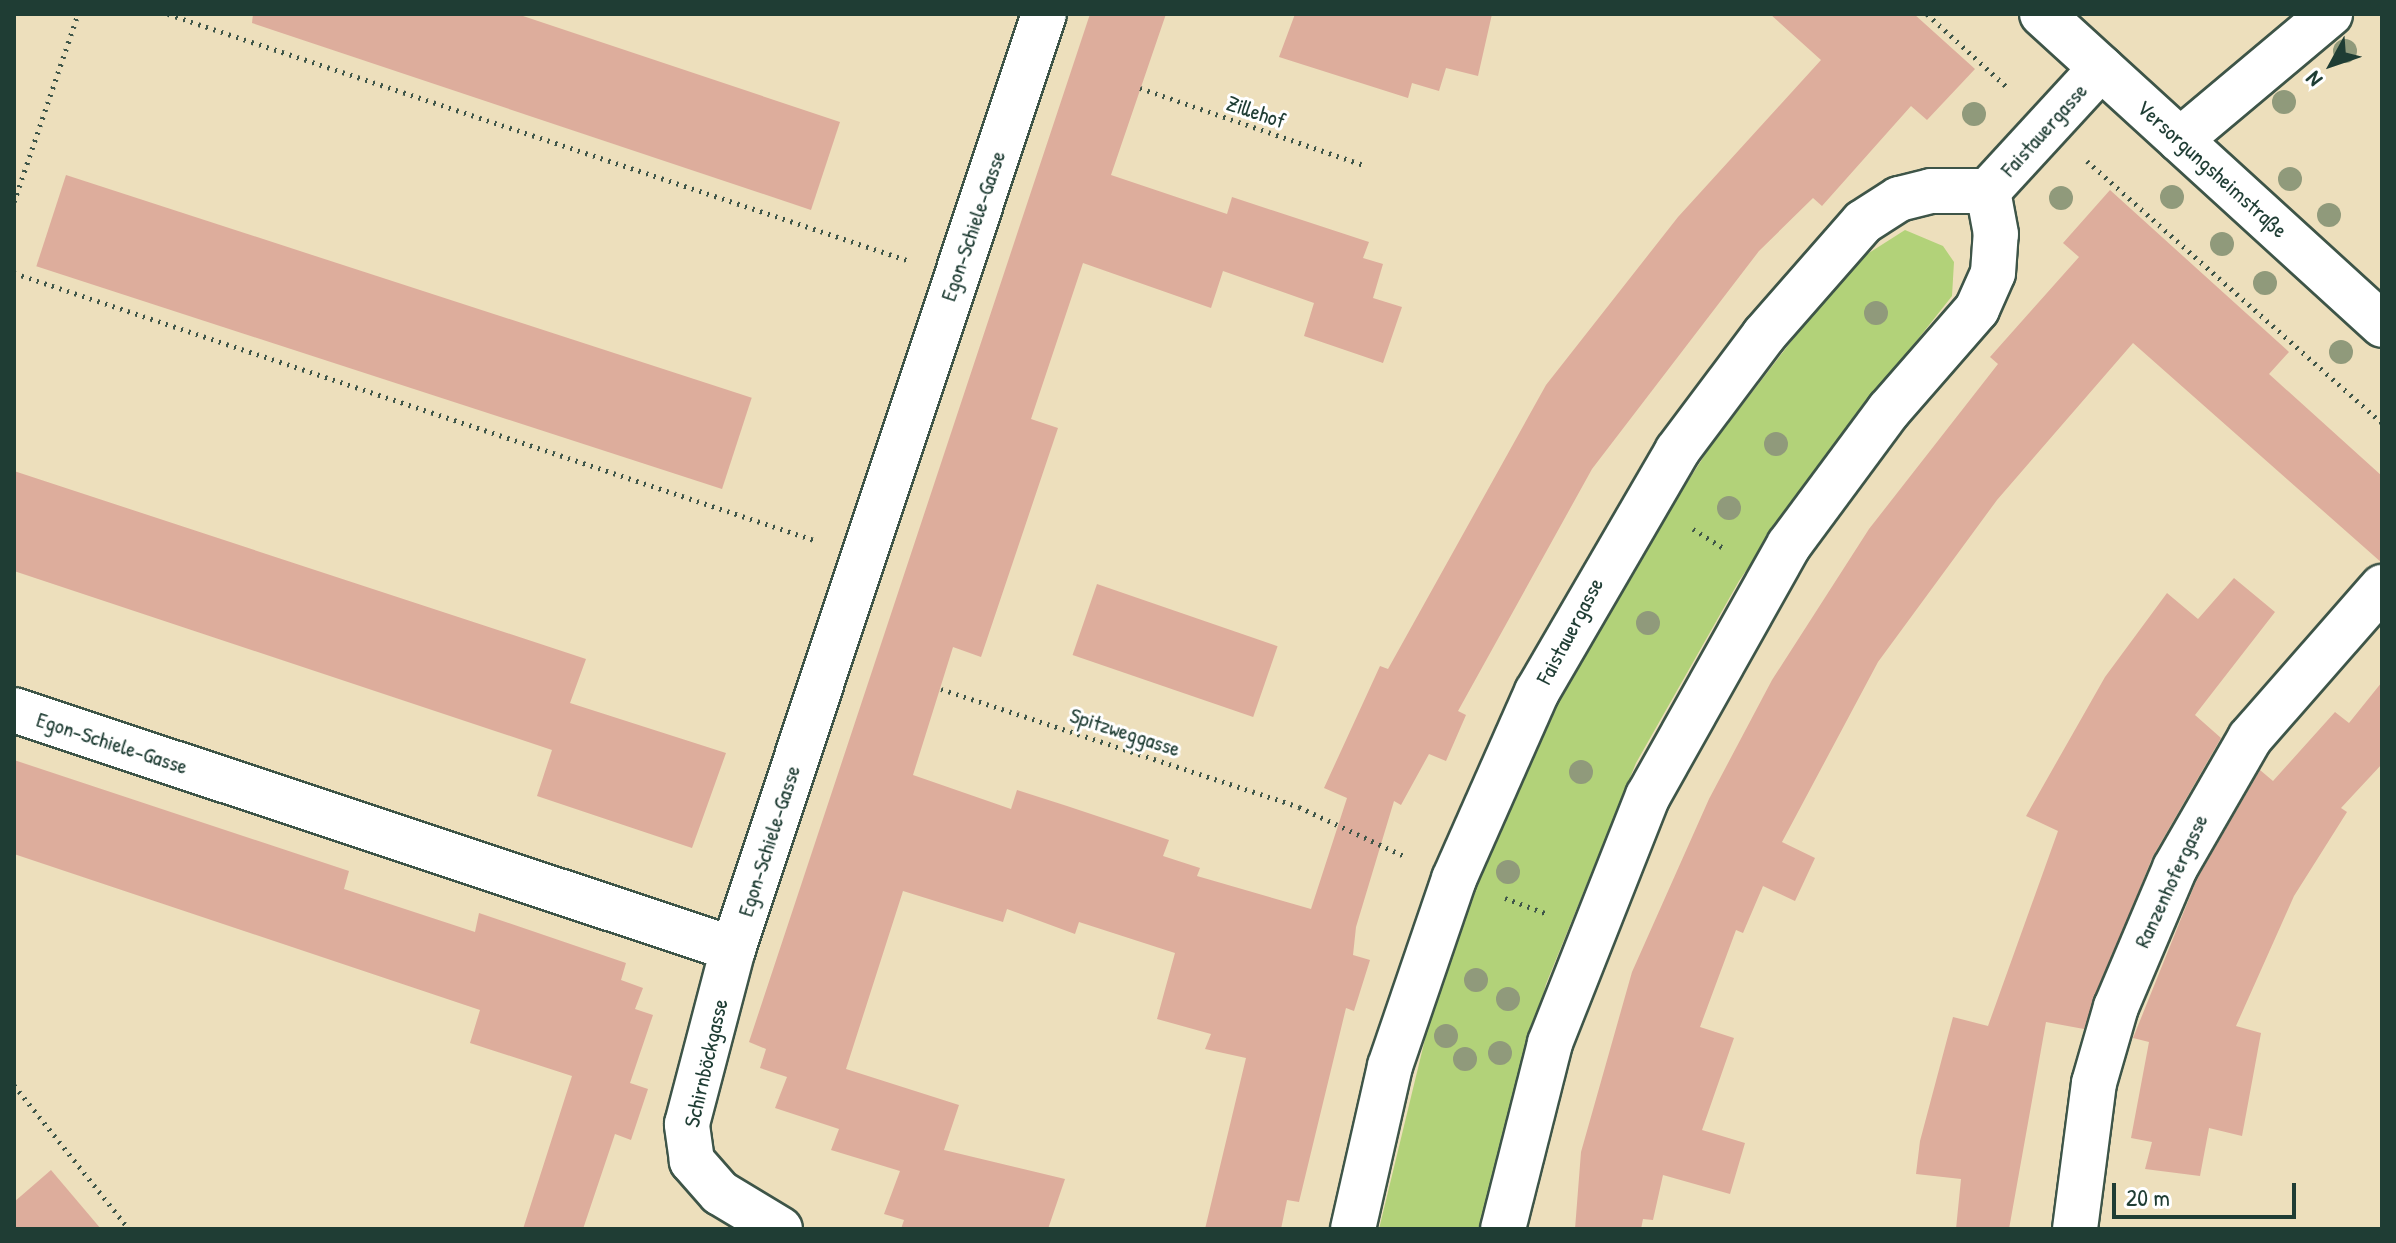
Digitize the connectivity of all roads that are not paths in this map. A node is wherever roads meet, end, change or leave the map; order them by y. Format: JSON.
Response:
{"nodes":[{"id":1,"x":1044,"y":14,"type":"edge"},
{"id":2,"x":2330,"y":14,"type":"edge"},
{"id":3,"x":2057,"y":18,"type":"edge"},
{"id":4,"x":2101,"y":68,"type":"junction"},
{"id":5,"x":2180,"y":140,"type":"junction"},
{"id":6,"x":1988,"y":191,"type":"junction"},
{"id":7,"x":2382,"y":325,"type":"edge"},
{"id":8,"x":2382,"y":587,"type":"edge"},
{"id":9,"x":14,"y":710,"type":"edge"},
{"id":10,"x":733,"y":949,"type":"junction"},
{"id":11,"x":780,"y":1229,"type":"edge"},
{"id":12,"x":1353,"y":1229,"type":"edge"},
{"id":13,"x":1503,"y":1229,"type":"edge"},
{"id":14,"x":2075,"y":1229,"type":"edge"}],
"edges":[{"from":1,"to":10,"type":"street","name":"Egon-Schiele-Gasse"},
{"from":2,"to":5,"type":"street"},
{"from":3,"to":4,"type":"street","name":"Versorgungsheimstraße"},
{"from":4,"to":5,"type":"street","name":"Versorgungsheimstraße"},
{"from":4,"to":6,"type":"street","name":"Faistauergasse"},
{"from":5,"to":7,"type":"street","name":"Versorgungsheimstraße"},
{"from":6,"to":12,"type":"street","name":"Faistauergasse"},
{"from":6,"to":13,"type":"street","name":"Faistauergasse"},
{"from":8,"to":14,"type":"street","name":"Ranzenhofergasse"},
{"from":9,"to":10,"type":"street","name":"Egon-Schiele-Gasse"},
{"from":10,"to":11,"type":"street","name":"Schirnböckgasse"}]}
